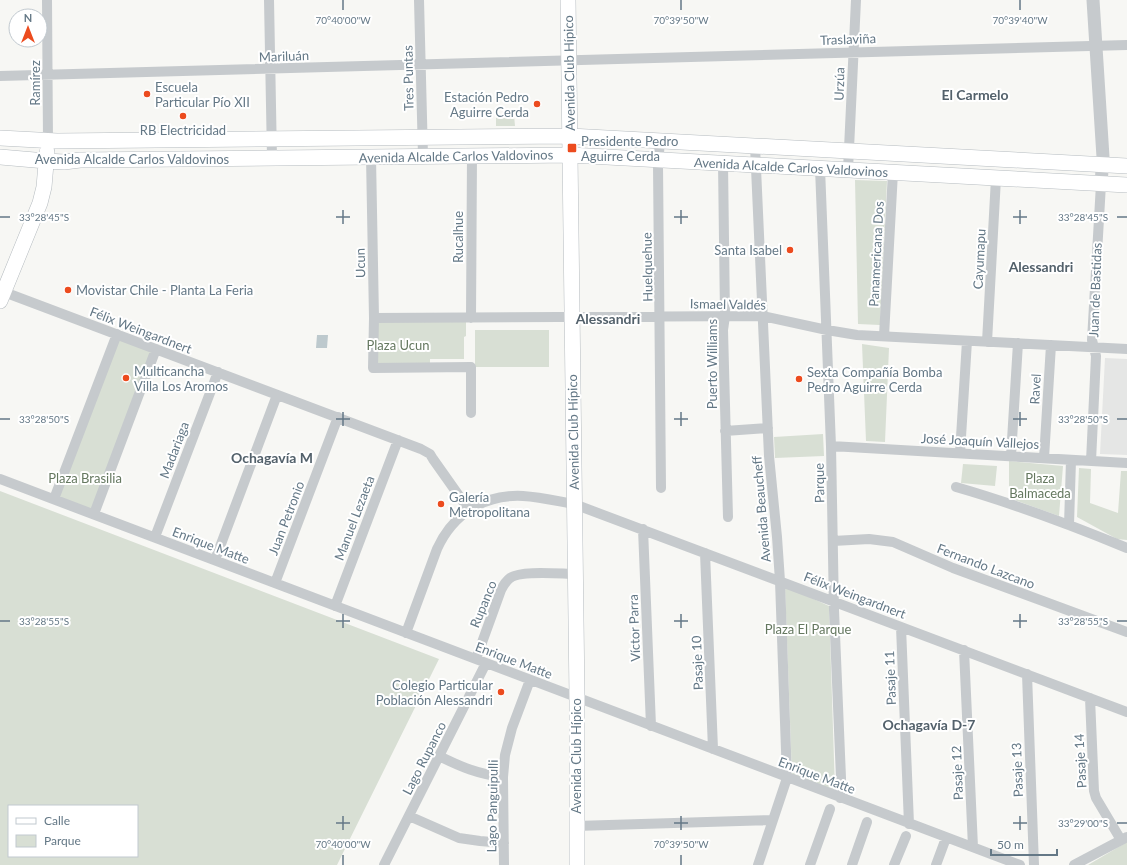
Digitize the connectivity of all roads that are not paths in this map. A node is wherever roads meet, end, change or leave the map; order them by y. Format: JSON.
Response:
{"nodes":[{"id":1,"x":47,"y":0,"type":"edge"},
{"id":2,"x":269,"y":0,"type":"edge"},
{"id":3,"x":419,"y":0,"type":"edge"},
{"id":4,"x":568,"y":0,"type":"edge"},
{"id":5,"x":856,"y":0,"type":"edge"},
{"id":6,"x":1094,"y":0,"type":"edge"},
{"id":7,"x":1127,"y":45,"type":"edge"},
{"id":8,"x":1097,"y":46,"type":"junction"},
{"id":9,"x":854,"y":52,"type":"junction"},
{"id":10,"x":569,"y":61,"type":"junction"},
{"id":11,"x":421,"y":65,"type":"junction"},
{"id":12,"x":271,"y":69,"type":"junction"},
{"id":13,"x":47,"y":75,"type":"junction"},
{"id":14,"x":0,"y":76,"type":"edge"},
{"id":15,"x":570,"y":136,"type":"junction"},
{"id":16,"x":493,"y":137,"type":"junction"},
{"id":17,"x":0,"y":138,"type":"edge"},
{"id":18,"x":336,"y":138,"type":"junction"},
{"id":19,"x":355,"y":138,"type":"junction"},
{"id":20,"x":423,"y":138,"type":"junction"},
{"id":21,"x":272,"y":139,"type":"junction"},
{"id":22,"x":299,"y":139,"type":"junction"},
{"id":23,"x":316,"y":139,"type":"junction"},
{"id":24,"x":158,"y":140,"type":"junction"},
{"id":25,"x":48,"y":141,"type":"junction"},
{"id":26,"x":80,"y":141,"type":"junction"},
{"id":27,"x":660,"y":141,"type":"junction"},
{"id":28,"x":755,"y":146,"type":"junction"},
{"id":29,"x":850,"y":151,"type":"junction"},
{"id":30,"x":503,"y":155,"type":"junction"},
{"id":31,"x":570,"y":155,"type":"junction"},
{"id":32,"x":423,"y":156,"type":"junction"},
{"id":33,"x":478,"y":156,"type":"junction"},
{"id":34,"x":937,"y":156,"type":"junction"},
{"id":35,"x":0,"y":157,"type":"edge"},
{"id":36,"x":337,"y":157,"type":"junction"},
{"id":37,"x":356,"y":157,"type":"junction"},
{"id":38,"x":371,"y":157,"type":"junction"},
{"id":39,"x":272,"y":158,"type":"junction"},
{"id":40,"x":299,"y":158,"type":"junction"},
{"id":41,"x":316,"y":158,"type":"junction"},
{"id":42,"x":159,"y":159,"type":"junction"},
{"id":43,"x":80,"y":160,"type":"junction"},
{"id":44,"x":658,"y":160,"type":"junction"},
{"id":45,"x":1017,"y":160,"type":"junction"},
{"id":46,"x":46,"y":161,"type":"junction"},
{"id":47,"x":723,"y":163,"type":"junction"},
{"id":48,"x":756,"y":165,"type":"junction"},
{"id":49,"x":1102,"y":165,"type":"junction"},
{"id":50,"x":1127,"y":166,"type":"edge"},
{"id":51,"x":820,"y":168,"type":"junction"},
{"id":52,"x":848,"y":170,"type":"junction"},
{"id":53,"x":893,"y":172,"type":"junction"},
{"id":54,"x":935,"y":175,"type":"junction"},
{"id":55,"x":996,"y":178,"type":"junction"},
{"id":56,"x":1016,"y":179,"type":"junction"},
{"id":57,"x":1101,"y":184,"type":"junction"},
{"id":58,"x":1127,"y":185,"type":"edge"},
{"id":59,"x":2,"y":297,"type":"edge"},
{"id":60,"x":660,"y":316,"type":"junction"},
{"id":61,"x":725,"y":316,"type":"junction"},
{"id":62,"x":762,"y":316,"type":"junction"},
{"id":63,"x":572,"y":317,"type":"junction"},
{"id":64,"x":374,"y":318,"type":"junction"},
{"id":65,"x":471,"y":318,"type":"junction"},
{"id":66,"x":827,"y":330,"type":"junction"},
{"id":67,"x":117,"y":334,"type":"junction"},
{"id":68,"x":884,"y":336,"type":"junction"},
{"id":69,"x":967,"y":341,"type":"junction"},
{"id":70,"x":987,"y":342,"type":"junction"},
{"id":71,"x":1018,"y":343,"type":"junction"},
{"id":72,"x":1050,"y":345,"type":"junction"},
{"id":73,"x":1094,"y":347,"type":"junction"},
{"id":74,"x":156,"y":349,"type":"junction"},
{"id":75,"x":1127,"y":349,"type":"edge"},
{"id":76,"x":218,"y":372,"type":"junction"},
{"id":77,"x":278,"y":394,"type":"junction"},
{"id":78,"x":471,"y":413,"type":"dead end"},
{"id":79,"x":338,"y":417,"type":"junction"},
{"id":80,"x":768,"y":428,"type":"junction"},
{"id":81,"x":726,"y":431,"type":"junction"},
{"id":82,"x":398,"y":440,"type":"junction"},
{"id":83,"x":831,"y":446,"type":"junction"},
{"id":84,"x":960,"y":453,"type":"junction"},
{"id":85,"x":1011,"y":456,"type":"junction"},
{"id":86,"x":1044,"y":458,"type":"junction"},
{"id":87,"x":1071,"y":460,"type":"junction"},
{"id":88,"x":1091,"y":461,"type":"junction"},
{"id":89,"x":1127,"y":463,"type":"edge"},
{"id":90,"x":0,"y":479,"type":"edge"},
{"id":91,"x":956,"y":487,"type":"dead end"},
{"id":92,"x":661,"y":488,"type":"dead end"},
{"id":93,"x":54,"y":499,"type":"junction"},
{"id":94,"x":574,"y":504,"type":"junction"},
{"id":95,"x":469,"y":510,"type":"junction"},
{"id":96,"x":94,"y":514,"type":"junction"},
{"id":97,"x":728,"y":517,"type":"dead end"},
{"id":98,"x":1069,"y":525,"type":"junction"},
{"id":99,"x":643,"y":529,"type":"junction"},
{"id":100,"x":156,"y":538,"type":"junction"},
{"id":101,"x":833,"y":541,"type":"junction"},
{"id":102,"x":1127,"y":548,"type":"edge"},
{"id":103,"x":705,"y":553,"type":"junction"},
{"id":104,"x":215,"y":560,"type":"junction"},
{"id":105,"x":575,"y":574,"type":"junction"},
{"id":106,"x":780,"y":580,"type":"junction"},
{"id":107,"x":275,"y":583,"type":"junction"},
{"id":108,"x":834,"y":601,"type":"junction"},
{"id":109,"x":335,"y":606,"type":"junction"},
{"id":110,"x":902,"y":627,"type":"junction"},
{"id":111,"x":1127,"y":632,"type":"edge"},
{"id":112,"x":406,"y":633,"type":"junction"},
{"id":113,"x":964,"y":650,"type":"junction"},
{"id":114,"x":476,"y":659,"type":"junction"},
{"id":115,"x":486,"y":663,"type":"junction"},
{"id":116,"x":1027,"y":674,"type":"junction"},
{"id":117,"x":530,"y":680,"type":"junction"},
{"id":118,"x":577,"y":697,"type":"junction"},
{"id":119,"x":1090,"y":698,"type":"junction"},
{"id":120,"x":1127,"y":712,"type":"edge"},
{"id":121,"x":651,"y":726,"type":"junction"},
{"id":122,"x":713,"y":749,"type":"junction"},
{"id":123,"x":439,"y":756,"type":"junction"},
{"id":124,"x":503,"y":777,"type":"junction"},
{"id":125,"x":787,"y":778,"type":"junction"},
{"id":126,"x":840,"y":798,"type":"junction"},
{"id":127,"x":830,"y":809,"type":"dead end"},
{"id":128,"x":409,"y":816,"type":"junction"},
{"id":129,"x":773,"y":820,"type":"junction"},
{"id":130,"x":867,"y":822,"type":"dead end"},
{"id":131,"x":909,"y":824,"type":"junction"},
{"id":132,"x":576,"y":826,"type":"junction"},
{"id":133,"x":906,"y":836,"type":"dead end"},
{"id":134,"x":946,"y":838,"type":"junction"},
{"id":135,"x":1124,"y":839,"type":"edge"},
{"id":136,"x":504,"y":843,"type":"junction"},
{"id":137,"x":973,"y":847,"type":"junction"},
{"id":138,"x":384,"y":865,"type":"edge"},
{"id":139,"x":504,"y":865,"type":"edge"},
{"id":140,"x":577,"y":865,"type":"edge"},
{"id":141,"x":758,"y":865,"type":"edge"},
{"id":142,"x":810,"y":865,"type":"edge"},
{"id":143,"x":852,"y":865,"type":"edge"},
{"id":144,"x":894,"y":865,"type":"edge"},
{"id":145,"x":936,"y":865,"type":"edge"},
{"id":146,"x":1020,"y":865,"type":"edge"},
{"id":147,"x":1034,"y":865,"type":"edge"},
{"id":148,"x":1074,"y":865,"type":"edge"}],
"edges":[{"from":1,"to":13,"type":"street","name":"Ramírez"},
{"from":2,"to":12,"type":"street"},
{"from":3,"to":11,"type":"street","name":"Tres Puntas"},
{"from":4,"to":10,"type":"main road","name":"Avenida Club Hípico"},
{"from":5,"to":9,"type":"street","name":"Urzúa"},
{"from":6,"to":8,"type":"street","name":"Juan de Bastidas"},
{"from":7,"to":8,"type":"street","name":"Traslaviña"},
{"from":8,"to":9,"type":"street","name":"Traslaviña"},
{"from":8,"to":49,"type":"street","name":"Juan de Bastidas"},
{"from":9,"to":10,"type":"street","name":"Traslaviña"},
{"from":9,"to":29,"type":"street","name":"Urzúa"},
{"from":10,"to":11,"type":"street","name":"Mariluán"},
{"from":10,"to":15,"type":"main road","name":"Avenida Club Hípico"},
{"from":11,"to":12,"type":"street","name":"Mariluán"},
{"from":11,"to":20,"type":"street","name":"Tres Puntas"},
{"from":12,"to":13,"type":"street","name":"Mariluán"},
{"from":12,"to":21,"type":"street"},
{"from":13,"to":14,"type":"street","name":"Mariluán"},
{"from":13,"to":25,"type":"street","name":"Ramírez"},
{"from":15,"to":16,"type":"main road","name":"Avenida Alcalde Carlos Valdovinos"},
{"from":15,"to":27,"type":"main road","name":"Avenida Alcalde Carlos Valdovinos"},
{"from":15,"to":31,"type":"main road","name":"Avenida Club Hípico"},
{"from":16,"to":20,"type":"main road","name":"Avenida Alcalde Carlos Valdovinos"},
{"from":16,"to":30,"type":"main road"},
{"from":16,"to":33,"type":"main road"},
{"from":17,"to":25,"type":"main road","name":"Avenida Alcalde Carlos Valdovinos"},
{"from":18,"to":19,"type":"main road","name":"Avenida Alcalde Carlos Valdovinos"},
{"from":18,"to":23,"type":"main road","name":"Avenida Alcalde Carlos Valdovinos"},
{"from":18,"to":36,"type":"main road"},
{"from":19,"to":20,"type":"main road","name":"Avenida Alcalde Carlos Valdovinos"},
{"from":19,"to":37,"type":"main road"},
{"from":20,"to":32,"type":"street","name":"Tres Puntas"},
{"from":21,"to":22,"type":"main road","name":"Avenida Alcalde Carlos Valdovinos"},
{"from":21,"to":24,"type":"main road","name":"Avenida Alcalde Carlos Valdovinos"},
{"from":21,"to":39,"type":"street"},
{"from":22,"to":23,"type":"main road","name":"Avenida Alcalde Carlos Valdovinos"},
{"from":22,"to":40,"type":"main road"},
{"from":23,"to":41,"type":"main road"},
{"from":24,"to":26,"type":"main road","name":"Avenida Alcalde Carlos Valdovinos"},
{"from":24,"to":42,"type":"main road"},
{"from":25,"to":26,"type":"main road","name":"Avenida Alcalde Carlos Valdovinos"},
{"from":25,"to":46,"type":"main road"},
{"from":26,"to":43,"type":"main road"},
{"from":27,"to":28,"type":"main road","name":"Avenida Alcalde Carlos Valdovinos"},
{"from":27,"to":44,"type":"street","name":"Huelquehue"},
{"from":28,"to":29,"type":"main road","name":"Avenida Alcalde Carlos Valdovinos"},
{"from":28,"to":48,"type":"street","name":"Avenida Beaucheff"},
{"from":29,"to":34,"type":"main road","name":"Avenida Alcalde Carlos Valdovinos"},
{"from":29,"to":52,"type":"street","name":"Urzúa"},
{"from":30,"to":31,"type":"main road","name":"Avenida Alcalde Carlos Valdovinos"},
{"from":30,"to":33,"type":"main road","name":"Avenida Alcalde Carlos Valdovinos"},
{"from":31,"to":44,"type":"main road","name":"Avenida Alcalde Carlos Valdovinos"},
{"from":31,"to":63,"type":"main road","name":"Avenida Club Hípico"},
{"from":32,"to":33,"type":"main road","name":"Avenida Alcalde Carlos Valdovinos"},
{"from":32,"to":38,"type":"main road","name":"Avenida Alcalde Carlos Valdovinos"},
{"from":33,"to":65,"type":"street","name":"Rucalhue"},
{"from":34,"to":45,"type":"main road","name":"Avenida Alcalde Carlos Valdovinos"},
{"from":34,"to":54,"type":"main road"},
{"from":35,"to":46,"type":"main road","name":"Avenida Alcalde Carlos Valdovinos"},
{"from":36,"to":37,"type":"main road","name":"Avenida Alcalde Carlos Valdovinos"},
{"from":36,"to":41,"type":"main road","name":"Avenida Alcalde Carlos Valdovinos"},
{"from":37,"to":38,"type":"main road","name":"Avenida Alcalde Carlos Valdovinos"},
{"from":38,"to":64,"type":"street","name":"Ucun"},
{"from":39,"to":40,"type":"main road","name":"Avenida Alcalde Carlos Valdovinos"},
{"from":39,"to":42,"type":"main road","name":"Avenida Alcalde Carlos Valdovinos"},
{"from":40,"to":41,"type":"main road","name":"Avenida Alcalde Carlos Valdovinos"},
{"from":42,"to":43,"type":"main road","name":"Avenida Alcalde Carlos Valdovinos"},
{"from":43,"to":46,"type":"main road","name":"Avenida Alcalde Carlos Valdovinos"},
{"from":44,"to":47,"type":"main road","name":"Avenida Alcalde Carlos Valdovinos"},
{"from":44,"to":60,"type":"street","name":"Huelquehue"},
{"from":45,"to":49,"type":"main road","name":"Avenida Alcalde Carlos Valdovinos"},
{"from":45,"to":56,"type":"main road"},
{"from":46,"to":59,"type":"main road"},
{"from":47,"to":48,"type":"main road","name":"Avenida Alcalde Carlos Valdovinos"},
{"from":47,"to":61,"type":"street","name":"Puerto Williams"},
{"from":48,"to":51,"type":"main road","name":"Avenida Alcalde Carlos Valdovinos"},
{"from":48,"to":62,"type":"street","name":"Avenida Beaucheff"},
{"from":49,"to":50,"type":"main road","name":"Avenida Alcalde Carlos Valdovinos"},
{"from":49,"to":57,"type":"street","name":"Juan de Bastidas"},
{"from":51,"to":52,"type":"main road","name":"Avenida Alcalde Carlos Valdovinos"},
{"from":51,"to":66,"type":"street","name":"Parque"},
{"from":52,"to":53,"type":"main road","name":"Avenida Alcalde Carlos Valdovinos"},
{"from":53,"to":54,"type":"main road","name":"Avenida Alcalde Carlos Valdovinos"},
{"from":53,"to":68,"type":"street","name":"Panamericana Dos"},
{"from":54,"to":55,"type":"main road","name":"Avenida Alcalde Carlos Valdovinos"},
{"from":55,"to":56,"type":"main road","name":"Avenida Alcalde Carlos Valdovinos"},
{"from":55,"to":70,"type":"street","name":"Cayumapu"},
{"from":56,"to":57,"type":"main road","name":"Avenida Alcalde Carlos Valdovinos"},
{"from":57,"to":58,"type":"main road","name":"Avenida Alcalde Carlos Valdovinos"},
{"from":57,"to":73,"type":"street","name":"Juan de Bastidas"},
{"from":59,"to":67,"type":"street","name":"Félix Weingardnert"},
{"from":60,"to":61,"type":"street","name":"Ismael Valdés"},
{"from":60,"to":63,"type":"street","name":"Ismael Valdés"},
{"from":60,"to":92,"type":"street","name":"Huelquehue"},
{"from":61,"to":62,"type":"street","name":"Ismael Valdés"},
{"from":61,"to":81,"type":"street","name":"Puerto Williams"},
{"from":62,"to":66,"type":"street","name":"Ismael Valdés"},
{"from":62,"to":80,"type":"street","name":"Avenida Beaucheff"},
{"from":63,"to":65,"type":"street","name":"Ismael Valdés"},
{"from":63,"to":94,"type":"main road","name":"Avenida Club Hípico"},
{"from":64,"to":65,"type":"street","name":"Ismael Valdés"},
{"from":64,"to":78,"type":"street","name":"Ucun"},
{"from":66,"to":68,"type":"street","name":"Ismael Valdés"},
{"from":66,"to":83,"type":"street","name":"Parque"},
{"from":67,"to":74,"type":"street","name":"Félix Weingardnert"},
{"from":67,"to":93,"type":"street"},
{"from":68,"to":69,"type":"street","name":"Ismael Valdés"},
{"from":69,"to":70,"type":"street","name":"Ismael Valdés"},
{"from":69,"to":84,"type":"street"},
{"from":70,"to":71,"type":"street","name":"Ismael Valdés"},
{"from":71,"to":72,"type":"street","name":"Ismael Valdés"},
{"from":71,"to":85,"type":"street"},
{"from":72,"to":73,"type":"street","name":"Ismael Valdés"},
{"from":72,"to":86,"type":"street","name":"Ravel"},
{"from":73,"to":75,"type":"street","name":"Ismael Valdés"},
{"from":73,"to":88,"type":"street","name":"Juan de Bastidas"},
{"from":74,"to":76,"type":"street","name":"Félix Weingardnert"},
{"from":74,"to":96,"type":"street"},
{"from":76,"to":77,"type":"street","name":"Félix Weingardnert"},
{"from":76,"to":100,"type":"street","name":"Madariaga"},
{"from":77,"to":79,"type":"street","name":"Félix Weingardnert"},
{"from":77,"to":104,"type":"street"},
{"from":79,"to":82,"type":"street","name":"Félix Weingardnert"},
{"from":79,"to":107,"type":"street","name":"Juan Petronio"},
{"from":80,"to":81,"type":"street"},
{"from":80,"to":106,"type":"street","name":"Avenida Beaucheff"},
{"from":81,"to":97,"type":"street","name":"Puerto Williams"},
{"from":82,"to":95,"type":"street","name":"Félix Weingardnert"},
{"from":82,"to":109,"type":"street","name":"Manuel Lezaeta"},
{"from":83,"to":84,"type":"street","name":"José Joaquín Vallejos"},
{"from":83,"to":101,"type":"street","name":"Parque"},
{"from":84,"to":85,"type":"street","name":"José Joaquín Vallejos"},
{"from":85,"to":86,"type":"street","name":"José Joaquín Vallejos"},
{"from":86,"to":87,"type":"street","name":"José Joaquín Vallejos"},
{"from":87,"to":88,"type":"street","name":"José Joaquín Vallejos"},
{"from":87,"to":98,"type":"street"},
{"from":88,"to":89,"type":"street","name":"José Joaquín Vallejos"},
{"from":90,"to":93,"type":"street","name":"Enrique Matte"},
{"from":91,"to":98,"type":"street"},
{"from":93,"to":96,"type":"street","name":"Enrique Matte"},
{"from":94,"to":95,"type":"street","name":"Félix Weingardnert"},
{"from":94,"to":99,"type":"street","name":"Félix Weingardnert"},
{"from":94,"to":105,"type":"main road","name":"Avenida Club Hípico"},
{"from":95,"to":112,"type":"street","name":"Félix Weingardnert"},
{"from":96,"to":100,"type":"street","name":"Enrique Matte"},
{"from":98,"to":102,"type":"street"},
{"from":99,"to":103,"type":"street","name":"Félix Weingardnert"},
{"from":99,"to":121,"type":"street","name":"Víctor Parra"},
{"from":100,"to":104,"type":"street","name":"Enrique Matte"},
{"from":101,"to":108,"type":"street","name":"Parque"},
{"from":101,"to":111,"type":"street","name":"Fernando Lazcano"},
{"from":103,"to":106,"type":"street","name":"Félix Weingardnert"},
{"from":103,"to":122,"type":"street","name":"Pasaje 10"},
{"from":104,"to":107,"type":"street","name":"Enrique Matte"},
{"from":105,"to":114,"type":"street","name":"Rupanco"},
{"from":105,"to":118,"type":"main road","name":"Avenida Club Hípico"},
{"from":106,"to":108,"type":"street","name":"Félix Weingardnert"},
{"from":106,"to":125,"type":"street","name":"Avenida Beaucheff"},
{"from":107,"to":109,"type":"street","name":"Enrique Matte"},
{"from":108,"to":110,"type":"street","name":"Félix Weingardnert"},
{"from":108,"to":126,"type":"street","name":"Parque"},
{"from":109,"to":112,"type":"street","name":"Enrique Matte"},
{"from":110,"to":113,"type":"street","name":"Félix Weingardnert"},
{"from":110,"to":131,"type":"street","name":"Pasaje 11"},
{"from":112,"to":114,"type":"street","name":"Enrique Matte"},
{"from":113,"to":116,"type":"street","name":"Félix Weingardnert"},
{"from":113,"to":137,"type":"street","name":"Pasaje 12"},
{"from":114,"to":115,"type":"street","name":"Enrique Matte"},
{"from":115,"to":117,"type":"street","name":"Enrique Matte"},
{"from":115,"to":123,"type":"street","name":"Lago Rupanco"},
{"from":116,"to":119,"type":"street","name":"Félix Weingardnert"},
{"from":116,"to":147,"type":"street","name":"Pasaje 13"},
{"from":117,"to":118,"type":"street","name":"Enrique Matte"},
{"from":117,"to":124,"type":"street","name":"Lago Panguipulli"},
{"from":118,"to":121,"type":"street","name":"Enrique Matte"},
{"from":118,"to":132,"type":"main road","name":"Avenida Club Hípico"},
{"from":119,"to":120,"type":"street","name":"Félix Weingardnert"},
{"from":119,"to":135,"type":"street","name":"Pasaje 14"},
{"from":121,"to":122,"type":"street","name":"Enrique Matte"},
{"from":122,"to":125,"type":"street","name":"Enrique Matte"},
{"from":123,"to":124,"type":"street"},
{"from":123,"to":128,"type":"street","name":"Lago Rupanco"},
{"from":124,"to":136,"type":"street","name":"Lago Panguipulli"},
{"from":125,"to":126,"type":"street","name":"Enrique Matte"},
{"from":125,"to":129,"type":"street","name":"Avenida Beaucheff"},
{"from":126,"to":131,"type":"street","name":"Enrique Matte"},
{"from":127,"to":142,"type":"street"},
{"from":128,"to":136,"type":"street"},
{"from":128,"to":138,"type":"street","name":"Lago Rupanco"},
{"from":129,"to":132,"type":"street"},
{"from":129,"to":141,"type":"street","name":"Avenida Beaucheff"},
{"from":130,"to":143,"type":"street"},
{"from":131,"to":134,"type":"street","name":"Enrique Matte"},
{"from":132,"to":140,"type":"main road","name":"Avenida Club Hípico"},
{"from":133,"to":144,"type":"street"},
{"from":134,"to":137,"type":"street","name":"Enrique Matte"},
{"from":134,"to":145,"type":"street"},
{"from":135,"to":148,"type":"street"},
{"from":136,"to":139,"type":"street","name":"Lago Panguipulli"},
{"from":137,"to":146,"type":"street","name":"Enrique Matte"}]}
